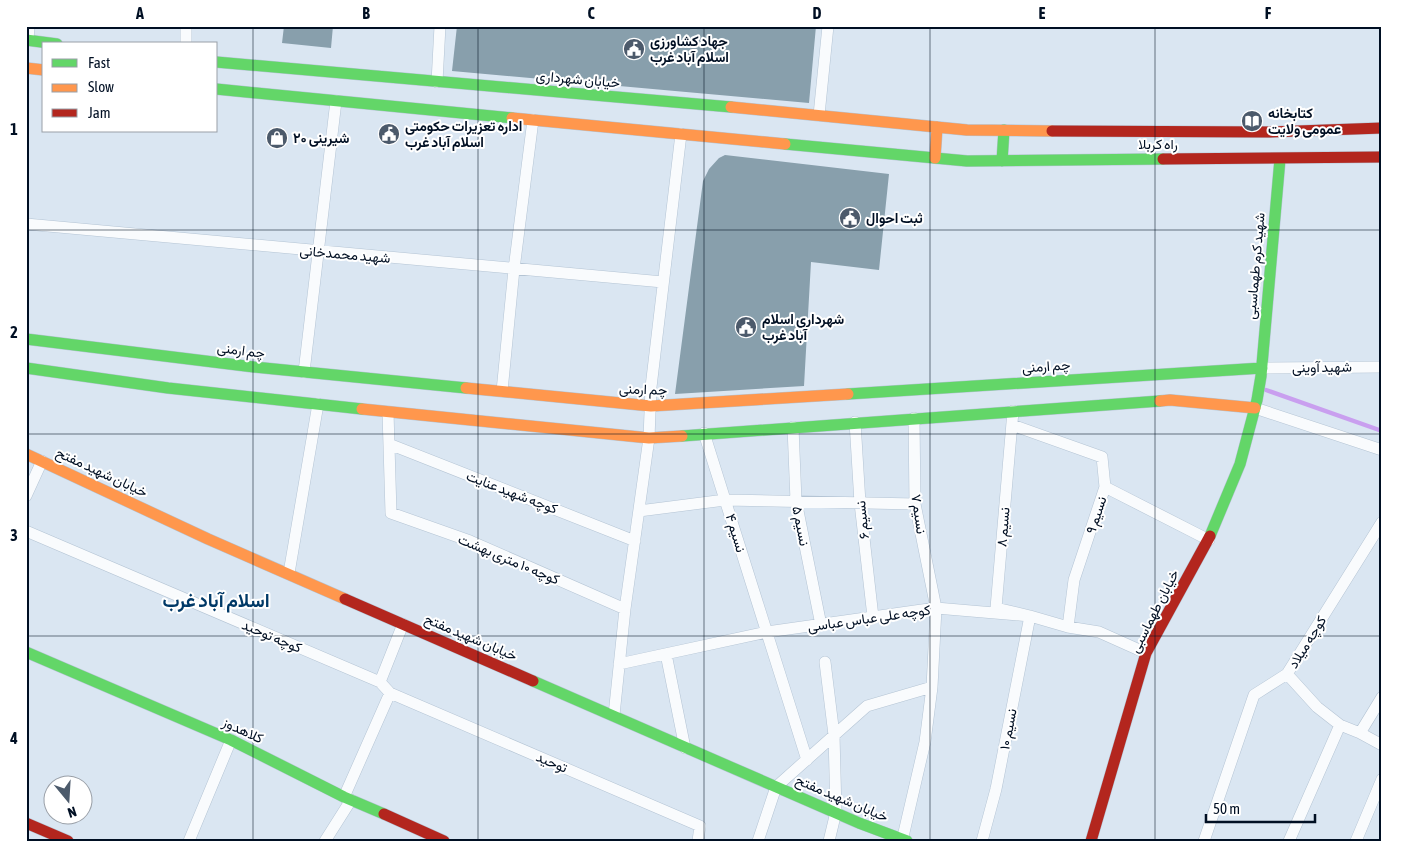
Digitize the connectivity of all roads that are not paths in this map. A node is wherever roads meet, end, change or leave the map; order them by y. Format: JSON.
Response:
{"nodes":[{"id":1,"x":29,"y":26,"type":"edge"},
{"id":2,"x":186,"y":26,"type":"edge"},
{"id":3,"x":440,"y":26,"type":"edge"},
{"id":4,"x":828,"y":26,"type":"edge"},
{"id":5,"x":27,"y":40,"type":"edge"},
{"id":6,"x":42,"y":42,"type":"edge"},
{"id":7,"x":186,"y":42,"type":"edge"},
{"id":8,"x":218,"y":62,"type":"edge"},
{"id":9,"x":26,"y":68,"type":"edge"},
{"id":10,"x":42,"y":70,"type":"edge"},
{"id":11,"x":437,"y":82,"type":"junction"},
{"id":12,"x":218,"y":89,"type":"edge"},
{"id":13,"x":336,"y":101,"type":"junction"},
{"id":14,"x":819,"y":115,"type":"junction"},
{"id":15,"x":533,"y":120,"type":"junction"},
{"id":16,"x":937,"y":127,"type":"junction"},
{"id":17,"x":1382,"y":128,"type":"edge"},
{"id":18,"x":1004,"y":130,"type":"junction"},
{"id":19,"x":681,"y":134,"type":"junction"},
{"id":20,"x":1382,"y":157,"type":"edge"},
{"id":21,"x":934,"y":158,"type":"junction"},
{"id":22,"x":1280,"y":159,"type":"junction"},
{"id":23,"x":1002,"y":160,"type":"junction"},
{"id":24,"x":26,"y":224,"type":"edge"},
{"id":25,"x":318,"y":251,"type":"junction"},
{"id":26,"x":514,"y":269,"type":"junction"},
{"id":27,"x":663,"y":282,"type":"junction"},
{"id":28,"x":26,"y":339,"type":"edge"},
{"id":29,"x":1382,"y":366,"type":"edge"},
{"id":30,"x":26,"y":368,"type":"edge"},
{"id":31,"x":304,"y":372,"type":"junction"},
{"id":32,"x":1261,"y":372,"type":"junction"},
{"id":33,"x":502,"y":392,"type":"junction"},
{"id":34,"x":318,"y":404,"type":"junction"},
{"id":35,"x":1256,"y":404,"type":"junction"},
{"id":36,"x":651,"y":406,"type":"junction"},
{"id":37,"x":1013,"y":411,"type":"junction"},
{"id":38,"x":388,"y":412,"type":"junction"},
{"id":39,"x":914,"y":418,"type":"junction"},
{"id":40,"x":855,"y":422,"type":"junction"},
{"id":41,"x":1012,"y":426,"type":"junction"},
{"id":42,"x":793,"y":427,"type":"junction"},
{"id":43,"x":704,"y":433,"type":"junction"},
{"id":44,"x":649,"y":438,"type":"junction"},
{"id":45,"x":389,"y":444,"type":"junction"},
{"id":46,"x":1382,"y":450,"type":"edge"},
{"id":47,"x":26,"y":454,"type":"edge"},
{"id":48,"x":42,"y":460,"type":"junction"},
{"id":49,"x":1105,"y":487,"type":"junction"},
{"id":50,"x":26,"y":496,"type":"edge"},
{"id":51,"x":725,"y":500,"type":"junction"},
{"id":52,"x":796,"y":501,"type":"junction"},
{"id":53,"x":860,"y":503,"type":"junction"},
{"id":54,"x":915,"y":504,"type":"junction"},
{"id":55,"x":639,"y":511,"type":"junction"},
{"id":56,"x":1382,"y":522,"type":"edge"},
{"id":57,"x":26,"y":531,"type":"edge"},
{"id":58,"x":1209,"y":540,"type":"junction"},
{"id":59,"x":634,"y":541,"type":"junction"},
{"id":60,"x":289,"y":573,"type":"junction"},
{"id":61,"x":936,"y":608,"type":"junction"},
{"id":62,"x":625,"y":609,"type":"junction"},
{"id":63,"x":1030,"y":616,"type":"junction"},
{"id":64,"x":873,"y":617,"type":"junction"},
{"id":65,"x":403,"y":624,"type":"junction"},
{"id":66,"x":821,"y":625,"type":"junction"},
{"id":67,"x":1068,"y":627,"type":"junction"},
{"id":68,"x":767,"y":632,"type":"junction"},
{"id":69,"x":26,"y":652,"type":"edge"},
{"id":70,"x":1146,"y":653,"type":"junction"},
{"id":71,"x":666,"y":654,"type":"junction"},
{"id":72,"x":825,"y":662,"type":"dead end"},
{"id":73,"x":619,"y":664,"type":"junction"},
{"id":74,"x":1287,"y":674,"type":"junction"},
{"id":75,"x":380,"y":682,"type":"junction"},
{"id":76,"x":932,"y":687,"type":"junction"},
{"id":77,"x":390,"y":693,"type":"junction"},
{"id":78,"x":1382,"y":697,"type":"edge"},
{"id":79,"x":614,"y":715,"type":"junction"},
{"id":80,"x":1340,"y":725,"type":"junction"},
{"id":81,"x":1360,"y":733,"type":"junction"},
{"id":82,"x":834,"y":735,"type":"junction"},
{"id":83,"x":231,"y":740,"type":"junction"},
{"id":84,"x":1382,"y":746,"type":"edge"},
{"id":85,"x":685,"y":748,"type":"junction"},
{"id":86,"x":807,"y":760,"type":"junction"},
{"id":87,"x":1382,"y":779,"type":"edge"},
{"id":88,"x":776,"y":787,"type":"junction"},
{"id":89,"x":348,"y":798,"type":"junction"},
{"id":90,"x":836,"y":812,"type":"junction"},
{"id":91,"x":26,"y":823,"type":"edge"},
{"id":92,"x":904,"y":840,"type":"edge"},
{"id":93,"x":68,"y":841,"type":"edge"},
{"id":94,"x":189,"y":841,"type":"edge"},
{"id":95,"x":325,"y":841,"type":"edge"},
{"id":96,"x":444,"y":841,"type":"edge"},
{"id":97,"x":698,"y":841,"type":"edge"},
{"id":98,"x":758,"y":841,"type":"edge"},
{"id":99,"x":829,"y":841,"type":"edge"},
{"id":100,"x":982,"y":841,"type":"edge"},
{"id":101,"x":1091,"y":841,"type":"edge"},
{"id":102,"x":1204,"y":841,"type":"edge"},
{"id":103,"x":1289,"y":841,"type":"edge"},
{"id":104,"x":1356,"y":841,"type":"edge"}],
"edges":[{"from":1,"to":5,"type":"street"},
{"from":2,"to":7,"type":"street"},
{"from":3,"to":11,"type":"street"},
{"from":4,"to":14,"type":"street"},
{"from":5,"to":6,"type":"street"},
{"from":8,"to":11,"type":"street","name":"خیابان شهرداری"},
{"from":9,"to":10,"type":"street"},
{"from":11,"to":14,"type":"street","name":"خیابان شهرداری"},
{"from":12,"to":13,"type":"street"},
{"from":13,"to":15,"type":"street"},
{"from":13,"to":25,"type":"street"},
{"from":14,"to":16,"type":"street","name":"خیابان شهرداری"},
{"from":15,"to":19,"type":"street"},
{"from":15,"to":26,"type":"street"},
{"from":16,"to":18,"type":"street","name":"راه کربلا"},
{"from":16,"to":21,"type":"street"},
{"from":17,"to":18,"type":"street","name":"راه کربلا"},
{"from":18,"to":23,"type":"street"},
{"from":19,"to":21,"type":"street"},
{"from":19,"to":27,"type":"street"},
{"from":20,"to":22,"type":"street","name":"راه کربلا"},
{"from":21,"to":23,"type":"street","name":"راه کربلا"},
{"from":22,"to":23,"type":"street","name":"راه کربلا"},
{"from":22,"to":32,"type":"street","name":"شهید کرم طهماسبی"},
{"from":24,"to":25,"type":"street","name":"شهید محمدخانی"},
{"from":25,"to":26,"type":"street","name":"شهید محمدخانی"},
{"from":25,"to":31,"type":"street"},
{"from":26,"to":27,"type":"street","name":"شهید محمدخانی"},
{"from":26,"to":33,"type":"street"},
{"from":27,"to":36,"type":"street"},
{"from":28,"to":31,"type":"street","name":"چم ارمنی"},
{"from":29,"to":32,"type":"street","name":"شهید آوینی"},
{"from":30,"to":34,"type":"street"},
{"from":31,"to":33,"type":"street","name":"چم ارمنی"},
{"from":32,"to":35,"type":"street","name":"شهید کرم طهماسبی"},
{"from":32,"to":36,"type":"street","name":"چم ارمنی"},
{"from":33,"to":36,"type":"street","name":"چم ارمنی"},
{"from":34,"to":38,"type":"street"},
{"from":34,"to":60,"type":"street"},
{"from":35,"to":37,"type":"street"},
{"from":35,"to":46,"type":"street"},
{"from":35,"to":58,"type":"street","name":"خیابان طهماسبی"},
{"from":36,"to":44,"type":"street"},
{"from":37,"to":39,"type":"street"},
{"from":37,"to":41,"type":"street","name":"نسیم ۸"},
{"from":38,"to":44,"type":"street"},
{"from":38,"to":45,"type":"street"},
{"from":39,"to":40,"type":"street"},
{"from":39,"to":54,"type":"street","name":"نسیم ۷"},
{"from":40,"to":42,"type":"street"},
{"from":40,"to":53,"type":"street","name":"نسیم ۶"},
{"from":41,"to":49,"type":"street"},
{"from":41,"to":63,"type":"street","name":"نسیم ۸"},
{"from":42,"to":43,"type":"street"},
{"from":42,"to":52,"type":"street","name":"نسیم ۵"},
{"from":43,"to":44,"type":"street"},
{"from":43,"to":51,"type":"street","name":"نسیم ۴"},
{"from":44,"to":55,"type":"street"},
{"from":45,"to":59,"type":"street","name":"کوچه شهید عنایت"},
{"from":45,"to":62,"type":"street","name":"کوچه ۱۰ متری بهشت"},
{"from":47,"to":48,"type":"street","name":"خیابان شهید مفتح"},
{"from":48,"to":50,"type":"street"},
{"from":48,"to":60,"type":"street","name":"خیابان شهید مفتح"},
{"from":49,"to":58,"type":"street","name":"نسیم ۹"},
{"from":49,"to":67,"type":"street","name":"نسیم ۹"},
{"from":51,"to":52,"type":"street"},
{"from":51,"to":55,"type":"street"},
{"from":51,"to":68,"type":"street","name":"نسیم ۴"},
{"from":52,"to":53,"type":"street"},
{"from":52,"to":66,"type":"street","name":"نسیم ۵"},
{"from":53,"to":54,"type":"street"},
{"from":53,"to":64,"type":"street","name":"نسیم ۶"},
{"from":54,"to":61,"type":"street","name":"نسیم ۷"},
{"from":55,"to":59,"type":"street"},
{"from":56,"to":74,"type":"street","name":"کوچه میلاد"},
{"from":57,"to":75,"type":"street","name":"کوچه توحید"},
{"from":58,"to":70,"type":"street","name":"خیابان طهماسبی"},
{"from":59,"to":62,"type":"street"},
{"from":60,"to":65,"type":"street","name":"خیابان شهید مفتح"},
{"from":61,"to":63,"type":"street","name":"کوچه علی عباس عباسی"},
{"from":61,"to":64,"type":"street","name":"کوچه علی عباس عباسی"},
{"from":61,"to":76,"type":"street","name":"نسیم ۷"},
{"from":62,"to":73,"type":"street"},
{"from":63,"to":67,"type":"street","name":"کوچه علی عباس عباسی"},
{"from":63,"to":100,"type":"street","name":"نسیم ۱۰"},
{"from":64,"to":66,"type":"street","name":"کوچه علی عباس عباسی"},
{"from":65,"to":75,"type":"street"},
{"from":65,"to":79,"type":"street","name":"خیابان شهید مفتح"},
{"from":66,"to":68,"type":"street","name":"کوچه علی عباس عباسی"},
{"from":67,"to":70,"type":"street","name":"کوچه علی عباس عباسی"},
{"from":68,"to":71,"type":"street","name":"کوچه علی عباس عباسی"},
{"from":68,"to":86,"type":"street","name":"نسیم ۴"},
{"from":69,"to":83,"type":"street","name":"کلاهدوز"},
{"from":70,"to":101,"type":"street","name":"خیابان طهماسبی"},
{"from":71,"to":73,"type":"street","name":"کوچه علی عباس عباسی"},
{"from":71,"to":85,"type":"street"},
{"from":72,"to":82,"type":"street"},
{"from":73,"to":79,"type":"street"},
{"from":74,"to":80,"type":"street"},
{"from":74,"to":102,"type":"street","name":"کوچه میلاد"},
{"from":75,"to":77,"type":"street"},
{"from":76,"to":82,"type":"street"},
{"from":76,"to":92,"type":"street","name":"نسیم ۷"},
{"from":77,"to":89,"type":"street"},
{"from":77,"to":97,"type":"street","name":"توحید"},
{"from":78,"to":81,"type":"street"},
{"from":79,"to":85,"type":"street","name":"خیابان شهید مفتح"},
{"from":80,"to":81,"type":"street"},
{"from":80,"to":103,"type":"street"},
{"from":81,"to":84,"type":"street"},
{"from":82,"to":86,"type":"street"},
{"from":82,"to":90,"type":"street"},
{"from":83,"to":89,"type":"street","name":"کلاهدوز"},
{"from":83,"to":94,"type":"street"},
{"from":85,"to":88,"type":"street","name":"خیابان شهید مفتح"},
{"from":86,"to":88,"type":"street"},
{"from":87,"to":104,"type":"street"},
{"from":88,"to":90,"type":"street","name":"خیابان شهید مفتح"},
{"from":88,"to":98,"type":"street"},
{"from":89,"to":95,"type":"street"},
{"from":89,"to":96,"type":"street","name":"کلاهدوز"},
{"from":90,"to":92,"type":"street","name":"خیابان شهید مفتح"},
{"from":90,"to":99,"type":"street"},
{"from":91,"to":93,"type":"street"}]}
